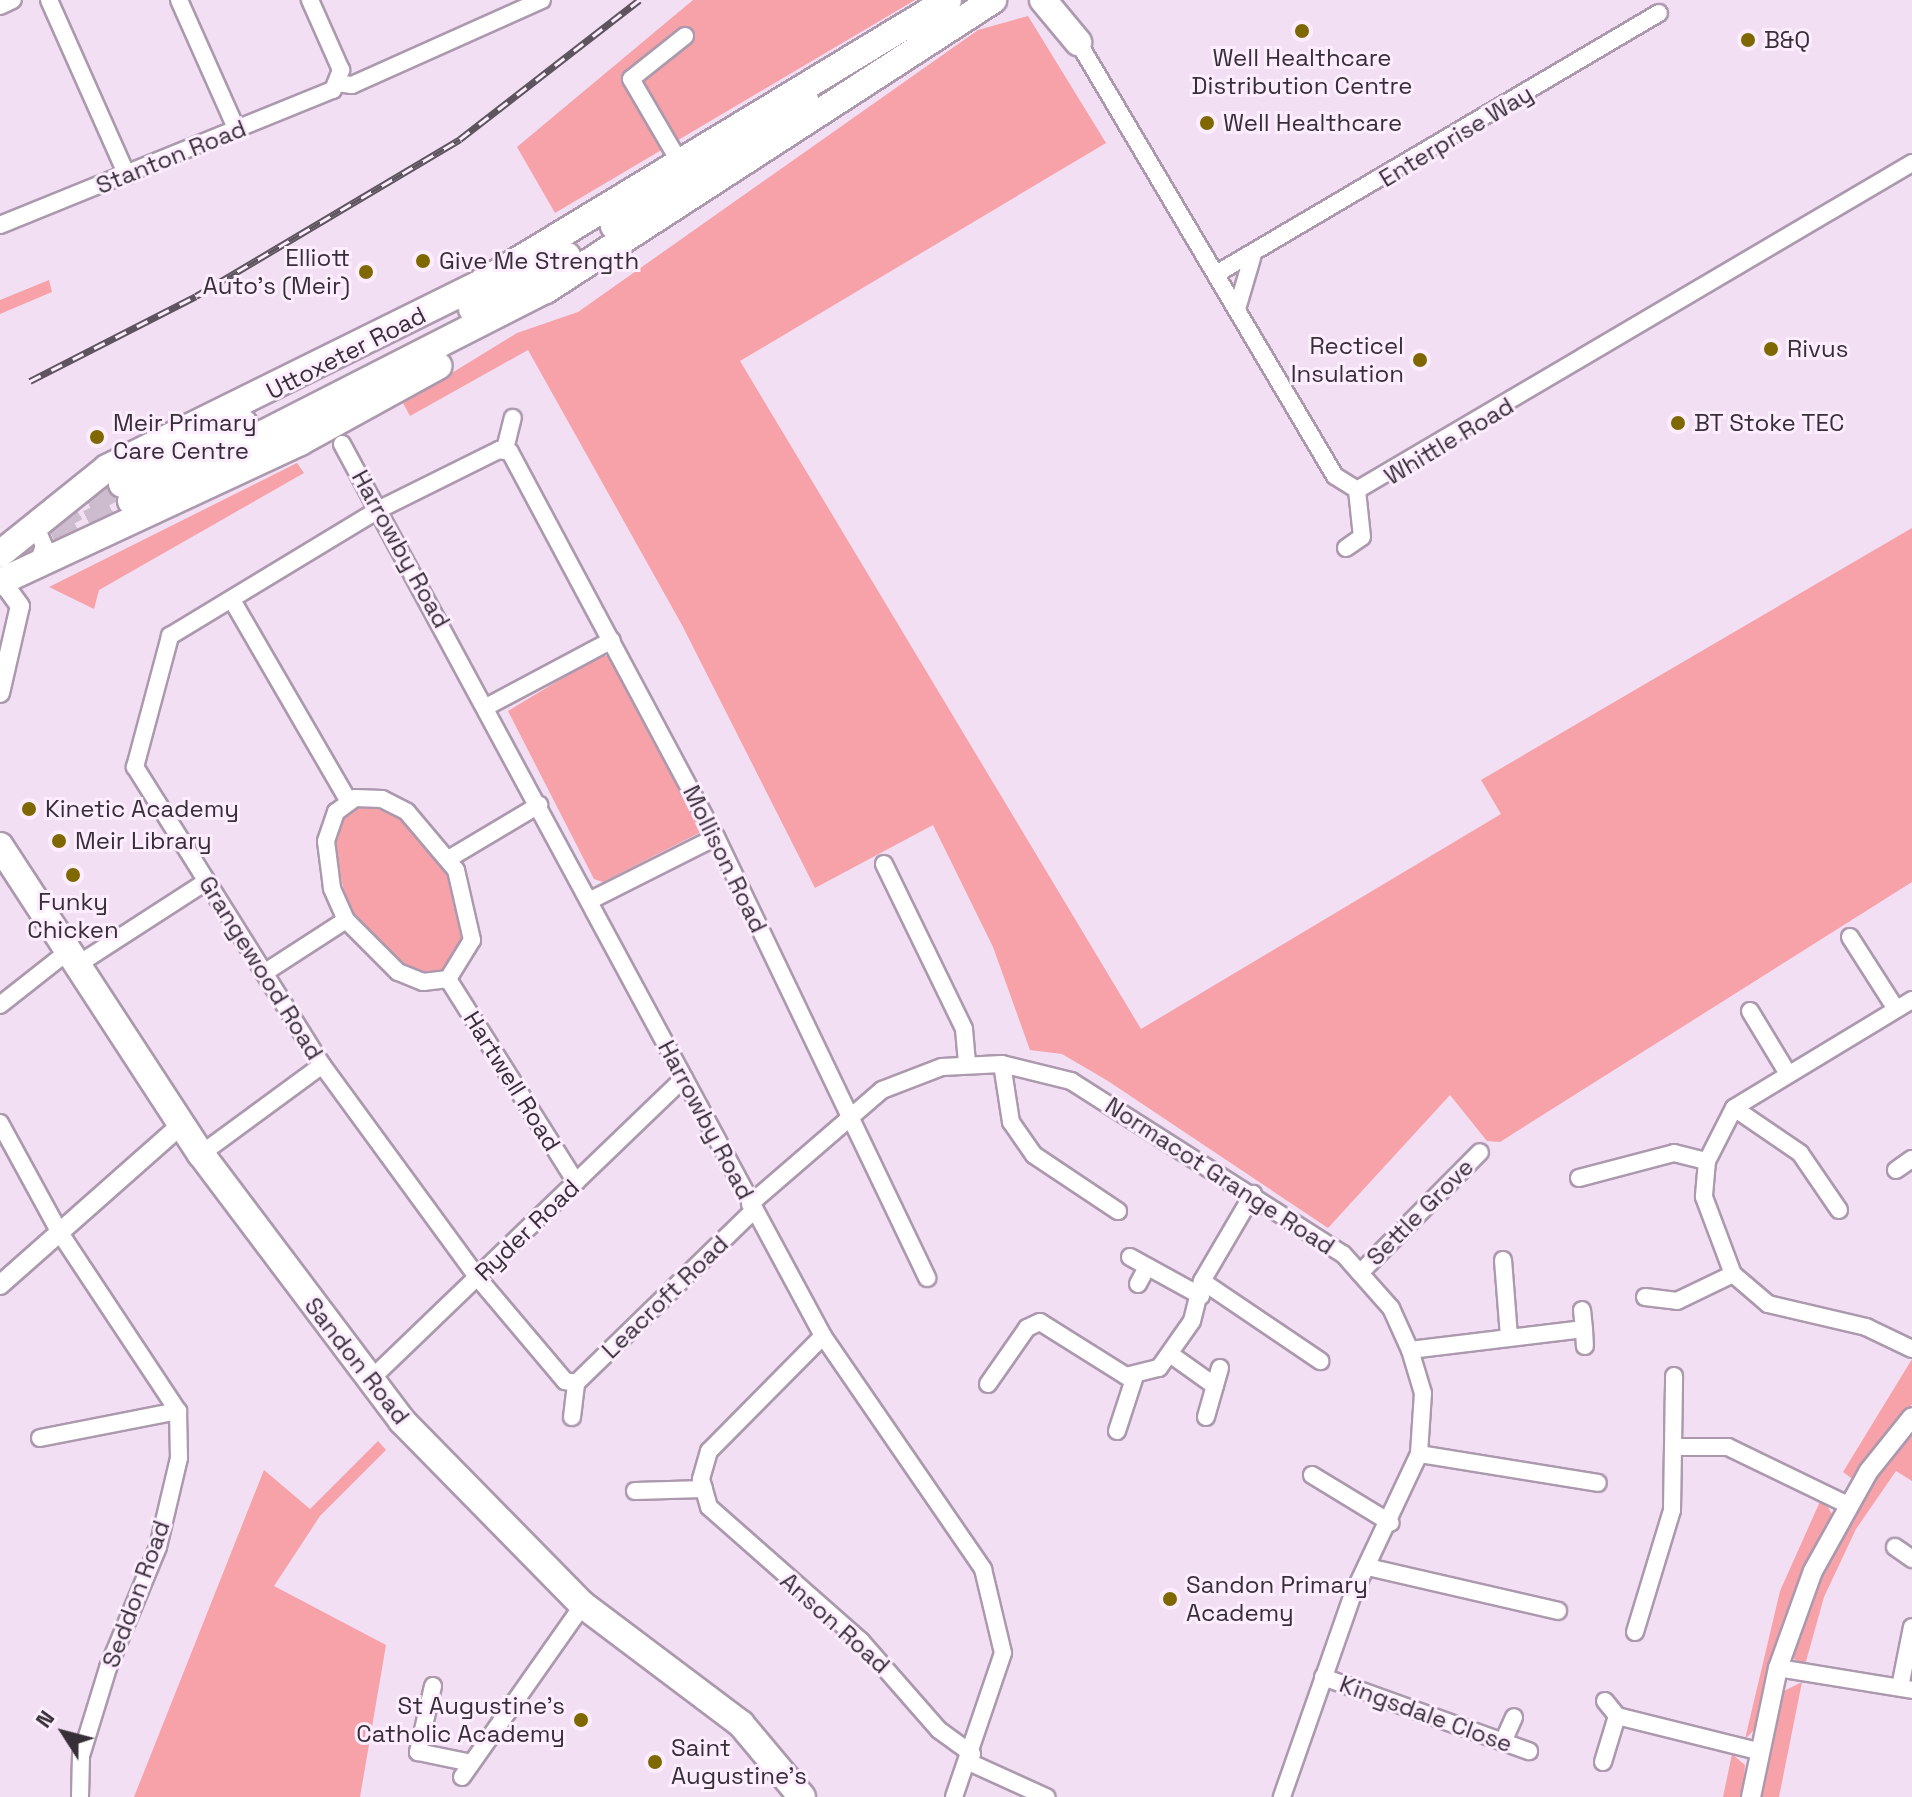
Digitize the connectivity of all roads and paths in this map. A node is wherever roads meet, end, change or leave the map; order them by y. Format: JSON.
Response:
{"nodes":[{"id":1,"x":13,"y":0,"type":"edge"},
{"id":2,"x":49,"y":0,"type":"edge"},
{"id":3,"x":179,"y":0,"type":"edge"},
{"id":4,"x":310,"y":0,"type":"edge"},
{"id":5,"x":542,"y":0,"type":"edge"},
{"id":6,"x":950,"y":0,"type":"edge"},
{"id":7,"x":1043,"y":0,"type":"edge"},
{"id":8,"x":1066,"y":0,"type":"edge"},
{"id":9,"x":993,"y":1,"type":"edge"},
{"id":10,"x":0,"y":6,"type":"edge"},
{"id":11,"x":1659,"y":13,"type":"dead end"},
{"id":12,"x":685,"y":36,"type":"dead end"},
{"id":13,"x":1078,"y":42,"type":"junction"},
{"id":14,"x":337,"y":83,"type":"junction"},
{"id":15,"x":237,"y":130,"type":"junction"},
{"id":16,"x":686,"y":156,"type":"junction"},
{"id":17,"x":1912,"y":163,"type":"edge"},
{"id":18,"x":127,"y":175,"type":"junction"},
{"id":19,"x":0,"y":225,"type":"edge"},
{"id":20,"x":1252,"y":258,"type":"junction"},
{"id":21,"x":1216,"y":274,"type":"junction"},
{"id":22,"x":546,"y":290,"type":"junction"},
{"id":23,"x":1237,"y":309,"type":"junction"},
{"id":24,"x":513,"y":418,"type":"dead end"},
{"id":25,"x":342,"y":444,"type":"dead end"},
{"id":26,"x":505,"y":449,"type":"junction"},
{"id":27,"x":1357,"y":490,"type":"junction"},
{"id":28,"x":380,"y":509,"type":"junction"},
{"id":29,"x":36,"y":527,"type":"junction"},
{"id":30,"x":1346,"y":548,"type":"dead end"},
{"id":31,"x":0,"y":554,"type":"edge"},
{"id":32,"x":37,"y":565,"type":"junction"},
{"id":33,"x":1,"y":581,"type":"edge"},
{"id":34,"x":232,"y":600,"type":"junction"},
{"id":35,"x":612,"y":640,"type":"junction"},
{"id":36,"x":0,"y":693,"type":"edge"},
{"id":37,"x":488,"y":706,"type":"junction"},
{"id":38,"x":349,"y":802,"type":"junction"},
{"id":39,"x":539,"y":805,"type":"junction"},
{"id":40,"x":716,"y":837,"type":"junction"},
{"id":41,"x":0,"y":846,"type":"edge"},
{"id":42,"x":450,"y":858,"type":"junction"},
{"id":43,"x":884,"y":864,"type":"dead end"},
{"id":44,"x":207,"y":881,"type":"junction"},
{"id":45,"x":589,"y":901,"type":"junction"},
{"id":46,"x":346,"y":920,"type":"junction"},
{"id":47,"x":1850,"y":937,"type":"dead end"},
{"id":48,"x":70,"y":960,"type":"junction"},
{"id":49,"x":264,"y":973,"type":"junction"},
{"id":50,"x":448,"y":979,"type":"junction"},
{"id":51,"x":1912,"y":1000,"type":"edge"},
{"id":52,"x":0,"y":1005,"type":"edge"},
{"id":53,"x":1896,"y":1009,"type":"junction"},
{"id":54,"x":1750,"y":1011,"type":"dead end"},
{"id":55,"x":1002,"y":1064,"type":"junction"},
{"id":56,"x":322,"y":1065,"type":"junction"},
{"id":57,"x":967,"y":1065,"type":"junction"},
{"id":58,"x":1787,"y":1072,"type":"junction"},
{"id":59,"x":684,"y":1078,"type":"junction"},
{"id":60,"x":1734,"y":1108,"type":"junction"},
{"id":61,"x":848,"y":1115,"type":"junction"},
{"id":62,"x":0,"y":1123,"type":"edge"},
{"id":63,"x":181,"y":1125,"type":"junction"},
{"id":64,"x":1480,"y":1152,"type":"dead end"},
{"id":65,"x":201,"y":1154,"type":"junction"},
{"id":66,"x":1912,"y":1159,"type":"edge"},
{"id":67,"x":1707,"y":1161,"type":"junction"},
{"id":68,"x":1896,"y":1170,"type":"dead end"},
{"id":69,"x":1579,"y":1178,"type":"dead end"},
{"id":70,"x":576,"y":1182,"type":"junction"},
{"id":71,"x":1253,"y":1194,"type":"junction"},
{"id":72,"x":752,"y":1207,"type":"junction"},
{"id":73,"x":1839,"y":1210,"type":"dead end"},
{"id":74,"x":1118,"y":1211,"type":"dead end"},
{"id":75,"x":60,"y":1233,"type":"junction"},
{"id":76,"x":1130,"y":1257,"type":"dead end"},
{"id":77,"x":1503,"y":1260,"type":"dead end"},
{"id":78,"x":1147,"y":1267,"type":"junction"},
{"id":79,"x":1360,"y":1273,"type":"junction"},
{"id":80,"x":1733,"y":1274,"type":"junction"},
{"id":81,"x":478,"y":1278,"type":"junction"},
{"id":82,"x":927,"y":1278,"type":"dead end"},
{"id":83,"x":1138,"y":1284,"type":"dead end"},
{"id":84,"x":0,"y":1285,"type":"edge"},
{"id":85,"x":1201,"y":1288,"type":"junction"},
{"id":86,"x":1645,"y":1297,"type":"dead end"},
{"id":87,"x":1582,"y":1310,"type":"dead end"},
{"id":88,"x":823,"y":1336,"type":"junction"},
{"id":89,"x":1509,"y":1336,"type":"junction"},
{"id":90,"x":1908,"y":1339,"type":"edge"},
{"id":91,"x":1410,"y":1350,"type":"junction"},
{"id":92,"x":1170,"y":1354,"type":"junction"},
{"id":93,"x":1320,"y":1361,"type":"dead end"},
{"id":94,"x":1220,"y":1368,"type":"dead end"},
{"id":95,"x":1135,"y":1376,"type":"junction"},
{"id":96,"x":1674,"y":1376,"type":"dead end"},
{"id":97,"x":369,"y":1381,"type":"junction"},
{"id":98,"x":576,"y":1383,"type":"junction"},
{"id":99,"x":988,"y":1384,"type":"dead end"},
{"id":100,"x":1215,"y":1386,"type":"junction"},
{"id":101,"x":178,"y":1411,"type":"junction"},
{"id":102,"x":572,"y":1417,"type":"dead end"},
{"id":103,"x":1206,"y":1417,"type":"dead end"},
{"id":104,"x":1912,"y":1417,"type":"edge"},
{"id":105,"x":1117,"y":1431,"type":"dead end"},
{"id":106,"x":40,"y":1438,"type":"dead end"},
{"id":107,"x":1676,"y":1447,"type":"junction"},
{"id":108,"x":1419,"y":1454,"type":"junction"},
{"id":109,"x":1308,"y":1473,"type":"dead end"},
{"id":110,"x":1598,"y":1483,"type":"dead end"},
{"id":111,"x":704,"y":1489,"type":"junction"},
{"id":112,"x":635,"y":1491,"type":"dead end"},
{"id":113,"x":1848,"y":1505,"type":"junction"},
{"id":114,"x":1391,"y":1523,"type":"junction"},
{"id":115,"x":1895,"y":1547,"type":"dead end"},
{"id":116,"x":1912,"y":1559,"type":"edge"},
{"id":117,"x":1368,"y":1567,"type":"junction"},
{"id":118,"x":583,"y":1605,"type":"junction"},
{"id":119,"x":1558,"y":1611,"type":"dead end"},
{"id":120,"x":1912,"y":1627,"type":"edge"},
{"id":121,"x":1635,"y":1632,"type":"dead end"},
{"id":122,"x":1778,"y":1668,"type":"junction"},
{"id":123,"x":1323,"y":1677,"type":"junction"},
{"id":124,"x":433,"y":1686,"type":"dead end"},
{"id":125,"x":1906,"y":1688,"type":"edge"},
{"id":126,"x":1605,"y":1701,"type":"dead end"},
{"id":127,"x":1617,"y":1716,"type":"junction"},
{"id":128,"x":1514,"y":1717,"type":"dead end"},
{"id":129,"x":1503,"y":1742,"type":"junction"},
{"id":130,"x":1529,"y":1751,"type":"dead end"},
{"id":131,"x":1587,"y":1752,"type":"dead end"},
{"id":132,"x":1761,"y":1752,"type":"junction"},
{"id":133,"x":970,"y":1758,"type":"junction"},
{"id":134,"x":1284,"y":1796,"type":"edge"},
{"id":135,"x":80,"y":1797,"type":"edge"},
{"id":136,"x":802,"y":1797,"type":"edge"},
{"id":137,"x":954,"y":1797,"type":"edge"},
{"id":138,"x":1046,"y":1797,"type":"edge"},
{"id":139,"x":1751,"y":1797,"type":"edge"}],
"edges":[{"from":1,"to":10,"type":"street"},
{"from":2,"to":18,"type":"street"},
{"from":3,"to":15,"type":"street"},
{"from":4,"to":14,"type":"street"},
{"from":5,"to":14,"type":"street"},
{"from":6,"to":16,"type":"highway","name":"Uttoxeter Road"},
{"from":6,"to":22,"type":"highway"},
{"from":7,"to":13,"type":"highway"},
{"from":8,"to":13,"type":"highway"},
{"from":9,"to":22,"type":"highway"},
{"from":11,"to":20,"type":"street","name":"Enterprise Way"},
{"from":12,"to":16,"type":"street"},
{"from":13,"to":21,"type":"street","name":"Whittle Road"},
{"from":14,"to":15,"type":"street","name":"Stanton Road"},
{"from":15,"to":18,"type":"street","name":"Stanton Road"},
{"from":16,"to":29,"type":"highway","name":"Uttoxeter Road"},
{"from":17,"to":27,"type":"street","name":"Whittle Road"},
{"from":18,"to":19,"type":"street","name":"Stanton Road"},
{"from":20,"to":21,"type":"street","name":"Enterprise Way"},
{"from":20,"to":23,"type":"street"},
{"from":21,"to":23,"type":"street","name":"Whittle Road"},
{"from":22,"to":32,"type":"highway"},
{"from":23,"to":27,"type":"street","name":"Whittle Road"},
{"from":24,"to":26,"type":"street"},
{"from":25,"to":28,"type":"street","name":"Harrowby Road"},
{"from":26,"to":28,"type":"street"},
{"from":26,"to":35,"type":"street","name":"Mollison Road"},
{"from":27,"to":30,"type":"street"},
{"from":28,"to":34,"type":"street","name":"Grangewood Road"},
{"from":28,"to":37,"type":"street","name":"Harrowby Road"},
{"from":29,"to":31,"type":"highway","name":"Uttoxeter Road"},
{"from":29,"to":32,"type":"street"},
{"from":32,"to":33,"type":"highway"},
{"from":33,"to":36,"type":"street"},
{"from":34,"to":38,"type":"street"},
{"from":34,"to":44,"type":"street","name":"Grangewood Road"},
{"from":35,"to":37,"type":"street"},
{"from":35,"to":40,"type":"street","name":"Mollison Road"},
{"from":37,"to":39,"type":"street","name":"Harrowby Road"},
{"from":38,"to":42,"type":"street"},
{"from":38,"to":46,"type":"street"},
{"from":39,"to":42,"type":"street"},
{"from":39,"to":45,"type":"street","name":"Harrowby Road"},
{"from":40,"to":45,"type":"street"},
{"from":40,"to":61,"type":"street","name":"Mollison Road"},
{"from":41,"to":48,"type":"highway","name":"Sandon Road"},
{"from":42,"to":50,"type":"street"},
{"from":43,"to":57,"type":"street"},
{"from":44,"to":48,"type":"street"},
{"from":44,"to":49,"type":"street","name":"Grangewood Road"},
{"from":45,"to":59,"type":"street","name":"Harrowby Road"},
{"from":46,"to":49,"type":"street"},
{"from":46,"to":50,"type":"street"},
{"from":47,"to":53,"type":"street"},
{"from":48,"to":52,"type":"street"},
{"from":48,"to":63,"type":"highway","name":"Sandon Road"},
{"from":49,"to":56,"type":"street","name":"Grangewood Road"},
{"from":50,"to":70,"type":"street","name":"Hartwell Road"},
{"from":51,"to":53,"type":"street"},
{"from":53,"to":58,"type":"street"},
{"from":54,"to":58,"type":"street"},
{"from":55,"to":57,"type":"street","name":"Normacot Grange Road"},
{"from":55,"to":71,"type":"street","name":"Normacot Grange Road"},
{"from":55,"to":74,"type":"street"},
{"from":56,"to":65,"type":"street"},
{"from":56,"to":81,"type":"street","name":"Grangewood Road"},
{"from":57,"to":61,"type":"street","name":"Normacot Grange Road"},
{"from":58,"to":60,"type":"street"},
{"from":59,"to":70,"type":"street","name":"Ryder Road"},
{"from":59,"to":72,"type":"street","name":"Harrowby Road"},
{"from":60,"to":67,"type":"street"},
{"from":60,"to":73,"type":"street"},
{"from":61,"to":72,"type":"street","name":"Normacot Grange Road"},
{"from":61,"to":82,"type":"street","name":"Mollison Road"},
{"from":62,"to":75,"type":"street"},
{"from":63,"to":65,"type":"highway","name":"Sandon Road"},
{"from":63,"to":75,"type":"street"},
{"from":64,"to":79,"type":"street","name":"Settle Grove"},
{"from":65,"to":97,"type":"highway","name":"Sandon Road"},
{"from":66,"to":68,"type":"street"},
{"from":67,"to":69,"type":"street"},
{"from":67,"to":80,"type":"street"},
{"from":70,"to":81,"type":"street","name":"Ryder Road"},
{"from":71,"to":79,"type":"street","name":"Normacot Grange Road"},
{"from":71,"to":85,"type":"street"},
{"from":72,"to":88,"type":"street","name":"Harrowby Road"},
{"from":72,"to":98,"type":"street","name":"Leacroft Road"},
{"from":75,"to":84,"type":"street"},
{"from":75,"to":101,"type":"street"},
{"from":76,"to":78,"type":"street"},
{"from":77,"to":89,"type":"street"},
{"from":78,"to":83,"type":"street"},
{"from":78,"to":85,"type":"street"},
{"from":79,"to":91,"type":"street","name":"Normacot Grange Road"},
{"from":80,"to":86,"type":"street"},
{"from":80,"to":90,"type":"street"},
{"from":81,"to":97,"type":"street","name":"Ryder Road"},
{"from":81,"to":98,"type":"street"},
{"from":85,"to":92,"type":"street"},
{"from":85,"to":93,"type":"street"},
{"from":87,"to":89,"type":"street"},
{"from":88,"to":111,"type":"street"},
{"from":88,"to":133,"type":"street","name":"Harrowby Road"},
{"from":89,"to":91,"type":"street"},
{"from":91,"to":108,"type":"street","name":"Normacot Grange Road"},
{"from":92,"to":95,"type":"street"},
{"from":92,"to":100,"type":"street"},
{"from":94,"to":100,"type":"street"},
{"from":95,"to":99,"type":"street"},
{"from":95,"to":105,"type":"street"},
{"from":96,"to":107,"type":"street"},
{"from":97,"to":118,"type":"highway","name":"Sandon Road"},
{"from":98,"to":102,"type":"street"},
{"from":100,"to":103,"type":"street"},
{"from":101,"to":106,"type":"street"},
{"from":101,"to":135,"type":"street","name":"Seddon Road"},
{"from":104,"to":113,"type":"street"},
{"from":107,"to":113,"type":"street"},
{"from":107,"to":121,"type":"street"},
{"from":108,"to":110,"type":"street"},
{"from":108,"to":114,"type":"street","name":"Normacot Grange Road"},
{"from":109,"to":114,"type":"street"},
{"from":111,"to":112,"type":"street"},
{"from":111,"to":133,"type":"street","name":"Anson Road"},
{"from":113,"to":122,"type":"street"},
{"from":114,"to":117,"type":"street","name":"Normacot Grange Road"},
{"from":115,"to":116,"type":"street"},
{"from":117,"to":119,"type":"street"},
{"from":117,"to":123,"type":"street","name":"Normacot Grange Road"},
{"from":118,"to":124,"type":"street"},
{"from":118,"to":136,"type":"highway","name":"Sandon Road"},
{"from":120,"to":125,"type":"street"},
{"from":122,"to":125,"type":"street"},
{"from":122,"to":132,"type":"street"},
{"from":123,"to":129,"type":"street","name":"Kingsdale Close"},
{"from":123,"to":134,"type":"street","name":"Normacot Grange Road"},
{"from":126,"to":127,"type":"street"},
{"from":127,"to":131,"type":"street"},
{"from":127,"to":132,"type":"street"},
{"from":128,"to":129,"type":"street"},
{"from":129,"to":130,"type":"street","name":"Kingsdale Close"},
{"from":132,"to":139,"type":"street"},
{"from":133,"to":137,"type":"street","name":"Harrowby Road"},
{"from":133,"to":138,"type":"street","name":"Anson Road"}]}
